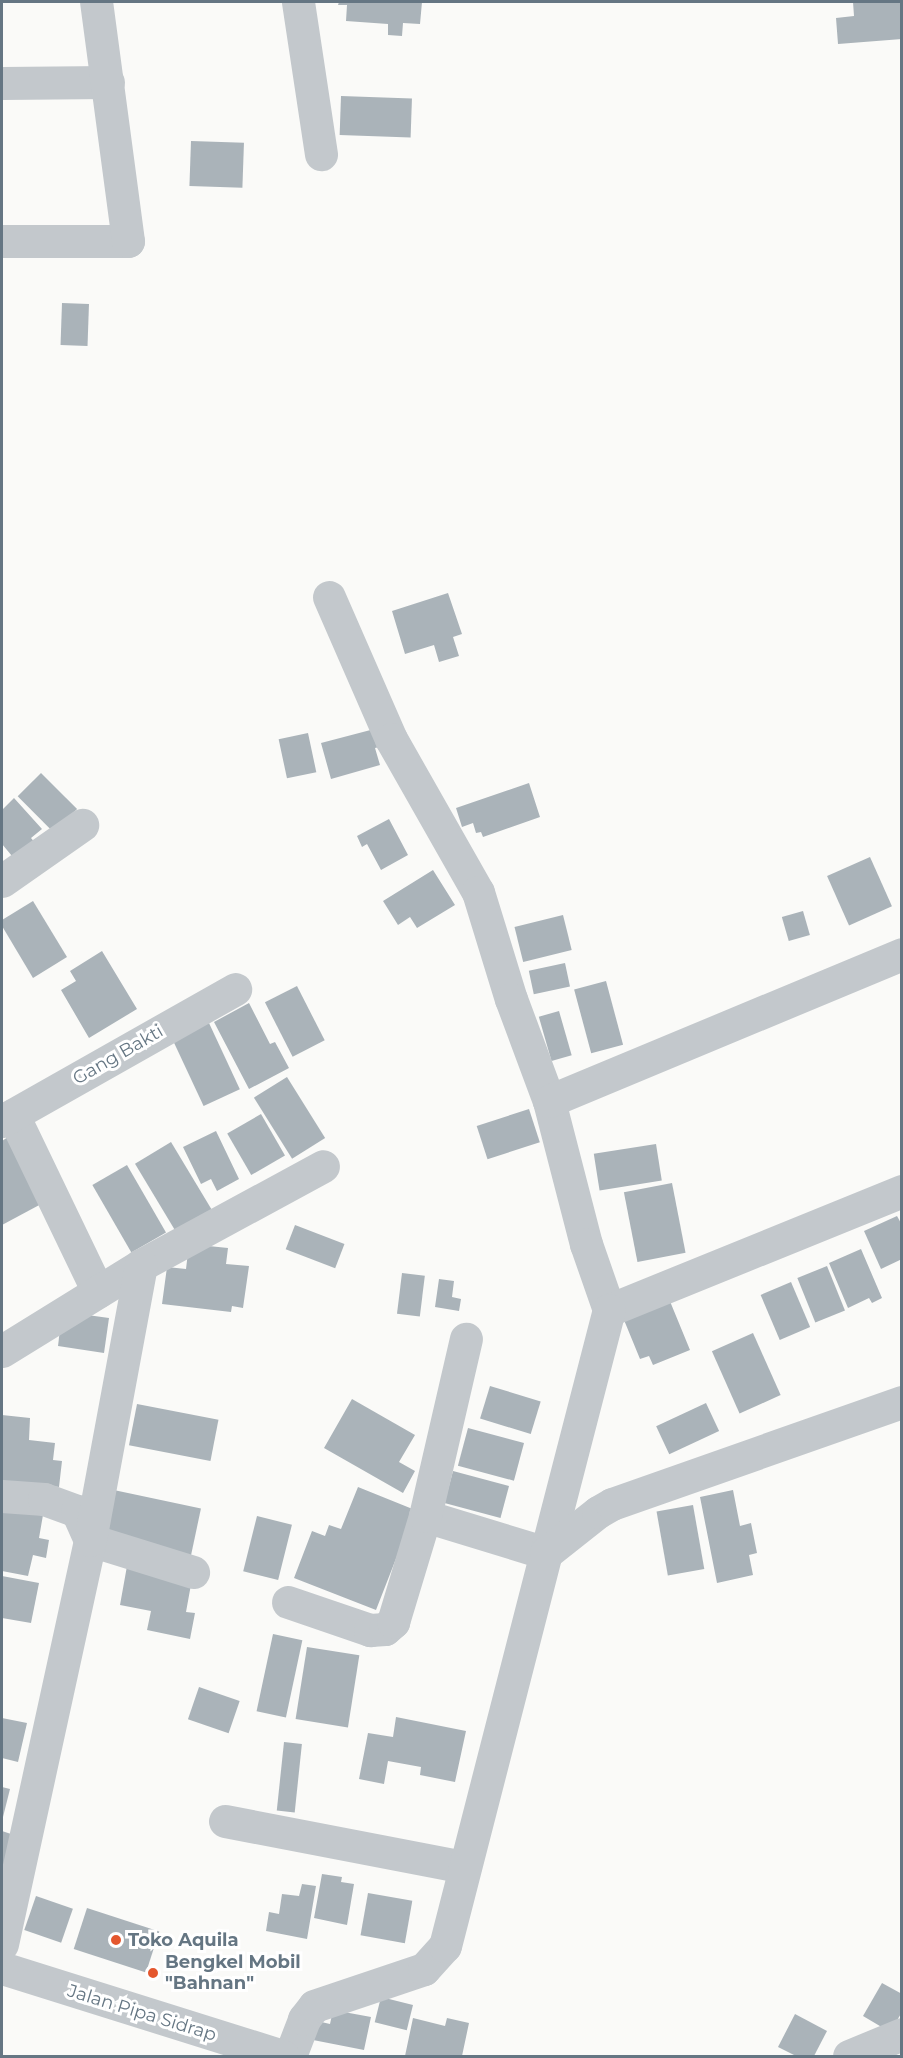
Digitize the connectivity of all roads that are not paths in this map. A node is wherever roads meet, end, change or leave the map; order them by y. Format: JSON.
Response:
{"nodes":[{"id":1,"x":96,"y":2,"type":"edge"},
{"id":2,"x":298,"y":2,"type":"edge"},
{"id":3,"x":108,"y":82,"type":"junction"},
{"id":4,"x":2,"y":83,"type":"edge"},
{"id":5,"x":321,"y":154,"type":"dead end"},
{"id":6,"x":2,"y":241,"type":"edge"},
{"id":7,"x":329,"y":597,"type":"dead end"},
{"id":8,"x":82,"y":825,"type":"dead end"},
{"id":9,"x":2,"y":881,"type":"edge"},
{"id":10,"x":902,"y":954,"type":"edge"},
{"id":11,"x":235,"y":989,"type":"dead end"},
{"id":12,"x":549,"y":1101,"type":"junction"},
{"id":13,"x":7,"y":1118,"type":"edge"},
{"id":14,"x":323,"y":1166,"type":"dead end"},
{"id":15,"x":902,"y":1191,"type":"edge"},
{"id":16,"x":141,"y":1265,"type":"junction"},
{"id":17,"x":98,"y":1292,"type":"junction"},
{"id":18,"x":609,"y":1310,"type":"junction"},
{"id":19,"x":466,"y":1339,"type":"dead end"},
{"id":20,"x":2,"y":1351,"type":"edge"},
{"id":21,"x":902,"y":1402,"type":"edge"},
{"id":22,"x":2,"y":1496,"type":"edge"},
{"id":23,"x":425,"y":1516,"type":"junction"},
{"id":24,"x":90,"y":1540,"type":"junction"},
{"id":25,"x":546,"y":1553,"type":"junction"},
{"id":26,"x":193,"y":1572,"type":"dead end"},
{"id":27,"x":288,"y":1602,"type":"dead end"},
{"id":28,"x":225,"y":1821,"type":"dead end"},
{"id":29,"x":465,"y":1867,"type":"junction"},
{"id":30,"x":2,"y":1944,"type":"edge"},
{"id":31,"x":2,"y":1968,"type":"edge"},
{"id":32,"x":902,"y":2034,"type":"edge"},
{"id":33,"x":283,"y":2056,"type":"edge"},
{"id":34,"x":290,"y":2056,"type":"edge"},
{"id":35,"x":849,"y":2056,"type":"edge"}],
"edges":[{"from":1,"to":3,"type":"street"},
{"from":2,"to":5,"type":"street"},
{"from":3,"to":4,"type":"street"},
{"from":3,"to":6,"type":"street"},
{"from":7,"to":12,"type":"street"},
{"from":8,"to":9,"type":"street"},
{"from":10,"to":12,"type":"street"},
{"from":11,"to":13,"type":"street","name":"Gang Bakti"},
{"from":12,"to":18,"type":"street"},
{"from":13,"to":17,"type":"street"},
{"from":14,"to":16,"type":"street"},
{"from":15,"to":18,"type":"street"},
{"from":16,"to":17,"type":"street"},
{"from":16,"to":24,"type":"street"},
{"from":17,"to":20,"type":"street"},
{"from":18,"to":25,"type":"street"},
{"from":19,"to":23,"type":"street"},
{"from":21,"to":25,"type":"street"},
{"from":22,"to":24,"type":"street"},
{"from":23,"to":25,"type":"street"},
{"from":23,"to":27,"type":"street"},
{"from":24,"to":26,"type":"street"},
{"from":24,"to":30,"type":"street"},
{"from":25,"to":29,"type":"street"},
{"from":28,"to":29,"type":"street"},
{"from":29,"to":34,"type":"street"},
{"from":31,"to":33,"type":"street","name":"Jalan Pipa Sidrap"},
{"from":32,"to":35,"type":"street"}]}
